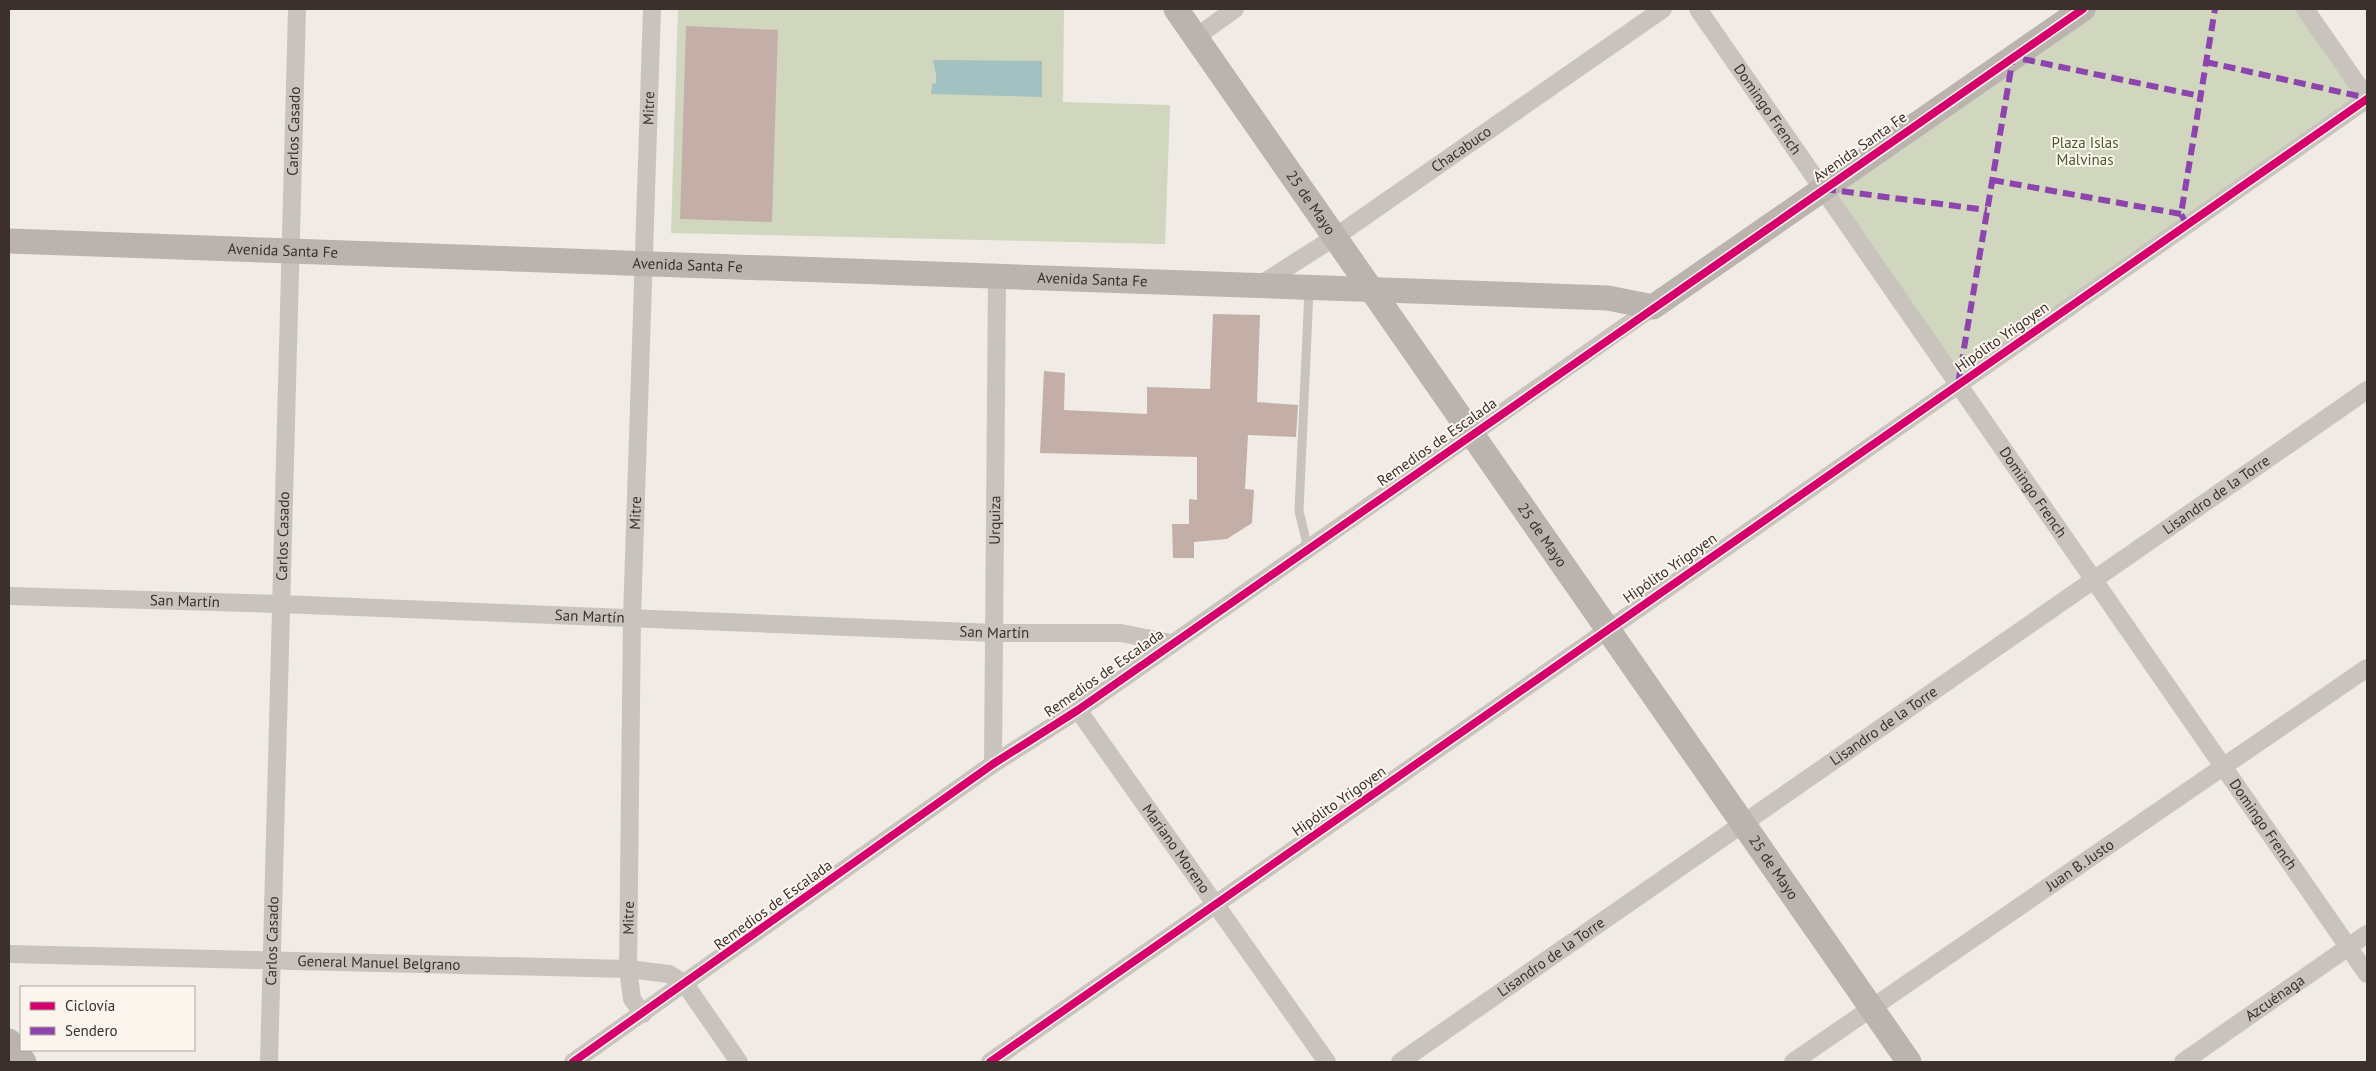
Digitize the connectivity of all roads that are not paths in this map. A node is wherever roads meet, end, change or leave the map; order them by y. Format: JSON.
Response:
{"nodes":[{"id":1,"x":297,"y":9,"type":"edge"},
{"id":2,"x":652,"y":9,"type":"edge"},
{"id":3,"x":1176,"y":9,"type":"edge"},
{"id":4,"x":1235,"y":9,"type":"edge"},
{"id":5,"x":1663,"y":9,"type":"edge"},
{"id":6,"x":1698,"y":9,"type":"edge"},
{"id":7,"x":2083,"y":9,"type":"edge"},
{"id":8,"x":2305,"y":9,"type":"edge"},
{"id":9,"x":1196,"y":37,"type":"junction"},
{"id":10,"x":2367,"y":98,"type":"edge"},
{"id":11,"x":1824,"y":189,"type":"junction"},
{"id":12,"x":1335,"y":237,"type":"junction"},
{"id":13,"x":9,"y":241,"type":"edge"},
{"id":14,"x":291,"y":252,"type":"junction"},
{"id":15,"x":643,"y":264,"type":"junction"},
{"id":16,"x":997,"y":276,"type":"junction"},
{"id":17,"x":1258,"y":286,"type":"junction"},
{"id":18,"x":1309,"y":288,"type":"junction"},
{"id":19,"x":1373,"y":290,"type":"junction"},
{"id":20,"x":1653,"y":307,"type":"junction"},
{"id":21,"x":1958,"y":384,"type":"junction"},
{"id":22,"x":2367,"y":390,"type":"edge"},
{"id":23,"x":1473,"y":434,"type":"junction"},
{"id":24,"x":1308,"y":548,"type":"junction"},
{"id":25,"x":2094,"y":580,"type":"junction"},
{"id":26,"x":9,"y":596,"type":"edge"},
{"id":27,"x":281,"y":604,"type":"junction"},
{"id":28,"x":632,"y":618,"type":"junction"},
{"id":29,"x":1608,"y":628,"type":"junction"},
{"id":30,"x":995,"y":633,"type":"junction"},
{"id":31,"x":1171,"y":643,"type":"junction"},
{"id":32,"x":2367,"y":668,"type":"edge"},
{"id":33,"x":1078,"y":710,"type":"junction"},
{"id":34,"x":993,"y":764,"type":"junction"},
{"id":35,"x":2223,"y":766,"type":"junction"},
{"id":36,"x":1743,"y":823,"type":"junction"},
{"id":37,"x":1215,"y":904,"type":"junction"},
{"id":38,"x":2367,"y":934,"type":"edge"},
{"id":39,"x":2348,"y":947,"type":"junction"},
{"id":40,"x":9,"y":954,"type":"edge"},
{"id":41,"x":272,"y":959,"type":"junction"},
{"id":42,"x":628,"y":969,"type":"junction"},
{"id":43,"x":2367,"y":974,"type":"edge"},
{"id":44,"x":685,"y":984,"type":"junction"},
{"id":45,"x":1872,"y":1008,"type":"junction"},
{"id":46,"x":642,"y":1014,"type":"junction"},
{"id":47,"x":9,"y":1041,"type":"edge"},
{"id":48,"x":24,"y":1062,"type":"edge"},
{"id":49,"x":269,"y":1062,"type":"edge"},
{"id":50,"x":573,"y":1062,"type":"edge"},
{"id":51,"x":739,"y":1062,"type":"edge"},
{"id":52,"x":990,"y":1062,"type":"edge"},
{"id":53,"x":1327,"y":1062,"type":"edge"},
{"id":54,"x":1400,"y":1062,"type":"edge"},
{"id":55,"x":1793,"y":1062,"type":"edge"},
{"id":56,"x":1909,"y":1062,"type":"edge"},
{"id":57,"x":2183,"y":1062,"type":"edge"}],
"edges":[{"from":1,"to":14,"type":"street","name":"Carlos Casado"},
{"from":2,"to":15,"type":"street","name":"Mitre"},
{"from":3,"to":9,"type":"street","name":"25 de Mayo"},
{"from":4,"to":9,"type":"street"},
{"from":5,"to":12,"type":"street","name":"Chacabuco"},
{"from":6,"to":11,"type":"street","name":"Domingo French"},
{"from":7,"to":11,"type":"street","name":"Avenida Santa Fe"},
{"from":8,"to":10,"type":"street"},
{"from":9,"to":12,"type":"street","name":"25 de Mayo"},
{"from":10,"to":21,"type":"street","name":"Hipólito Yrigoyen"},
{"from":11,"to":20,"type":"street","name":"Avenida Santa Fe"},
{"from":11,"to":21,"type":"street","name":"Domingo French"},
{"from":12,"to":17,"type":"street","name":"Chacabuco"},
{"from":12,"to":19,"type":"street","name":"25 de Mayo"},
{"from":13,"to":14,"type":"street","name":"Avenida Santa Fe"},
{"from":14,"to":15,"type":"street","name":"Avenida Santa Fe"},
{"from":14,"to":27,"type":"street","name":"Carlos Casado"},
{"from":15,"to":16,"type":"street","name":"Avenida Santa Fe"},
{"from":15,"to":28,"type":"street","name":"Mitre"},
{"from":16,"to":17,"type":"street","name":"Avenida Santa Fe"},
{"from":16,"to":30,"type":"street","name":"Urquiza"},
{"from":17,"to":18,"type":"street","name":"Avenida Santa Fe"},
{"from":18,"to":19,"type":"street","name":"Avenida Santa Fe"},
{"from":18,"to":24,"type":"lane"},
{"from":19,"to":20,"type":"street","name":"Avenida Santa Fe"},
{"from":19,"to":23,"type":"street","name":"25 de Mayo"},
{"from":20,"to":23,"type":"street","name":"Remedios de Escalada"},
{"from":21,"to":25,"type":"street","name":"Domingo French"},
{"from":21,"to":29,"type":"street","name":"Hipólito Yrigoyen"},
{"from":22,"to":25,"type":"street","name":"Lisandro de la Torre"},
{"from":23,"to":24,"type":"street","name":"Remedios de Escalada"},
{"from":23,"to":29,"type":"street","name":"25 de Mayo"},
{"from":24,"to":31,"type":"street","name":"Remedios de Escalada"},
{"from":25,"to":35,"type":"street","name":"Domingo French"},
{"from":25,"to":36,"type":"street","name":"Lisandro de la Torre"},
{"from":26,"to":27,"type":"street","name":"San Martín"},
{"from":27,"to":28,"type":"street","name":"San Martín"},
{"from":27,"to":41,"type":"street","name":"Carlos Casado"},
{"from":28,"to":30,"type":"street","name":"San Martín"},
{"from":28,"to":42,"type":"street","name":"Mitre"},
{"from":29,"to":36,"type":"street","name":"25 de Mayo"},
{"from":29,"to":37,"type":"street","name":"Hipólito Yrigoyen"},
{"from":30,"to":31,"type":"street","name":"San Martín"},
{"from":30,"to":34,"type":"street","name":"Urquiza"},
{"from":31,"to":33,"type":"street","name":"Remedios de Escalada"},
{"from":32,"to":35,"type":"street","name":"Juan B. Justo"},
{"from":33,"to":34,"type":"street","name":"Remedios de Escalada"},
{"from":33,"to":37,"type":"street","name":"Mariano Moreno"},
{"from":34,"to":44,"type":"street","name":"Remedios de Escalada"},
{"from":35,"to":39,"type":"street","name":"Domingo French"},
{"from":35,"to":45,"type":"street","name":"Juan B. Justo"},
{"from":36,"to":45,"type":"street","name":"25 de Mayo"},
{"from":36,"to":54,"type":"street","name":"Lisandro de la Torre"},
{"from":37,"to":52,"type":"street","name":"Hipólito Yrigoyen"},
{"from":37,"to":53,"type":"street","name":"Mariano Moreno"},
{"from":38,"to":39,"type":"street","name":"Azcuénaga"},
{"from":39,"to":43,"type":"street","name":"Domingo French"},
{"from":39,"to":57,"type":"street","name":"Azcuénaga"},
{"from":40,"to":41,"type":"street","name":"General Manuel Belgrano"},
{"from":41,"to":42,"type":"street","name":"General Manuel Belgrano"},
{"from":41,"to":49,"type":"street","name":"Carlos Casado"},
{"from":42,"to":44,"type":"street","name":"General Manuel Belgrano"},
{"from":42,"to":46,"type":"street","name":"Mitre"},
{"from":44,"to":46,"type":"street","name":"Remedios de Escalada"},
{"from":44,"to":51,"type":"street"},
{"from":45,"to":55,"type":"street","name":"Juan B. Justo"},
{"from":45,"to":56,"type":"street","name":"25 de Mayo"},
{"from":46,"to":50,"type":"street","name":"Remedios de Escalada"},
{"from":47,"to":48,"type":"street"}]}
